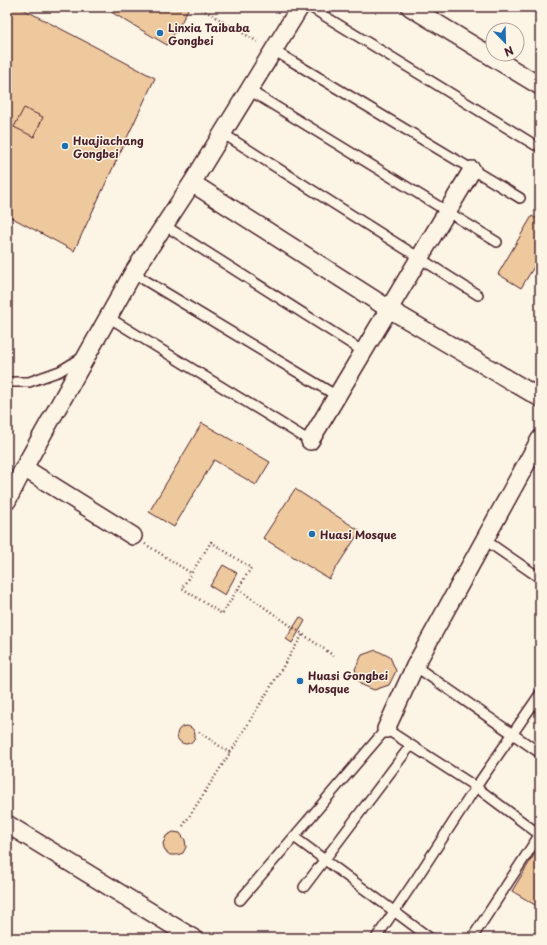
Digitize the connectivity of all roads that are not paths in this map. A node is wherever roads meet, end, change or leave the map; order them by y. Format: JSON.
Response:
{"nodes":[{"id":1,"x":300,"y":7,"type":"edge"},
{"id":2,"x":310,"y":7,"type":"edge"},
{"id":3,"x":410,"y":7,"type":"edge"},
{"id":4,"x":273,"y":50,"type":"junction"},
{"id":5,"x":540,"y":86,"type":"edge"},
{"id":6,"x":249,"y":90,"type":"junction"},
{"id":7,"x":222,"y":133,"type":"junction"},
{"id":8,"x":535,"y":145,"type":"dead end"},
{"id":9,"x":472,"y":170,"type":"junction"},
{"id":10,"x":192,"y":183,"type":"junction"},
{"id":11,"x":520,"y":198,"type":"dead end"},
{"id":12,"x":447,"y":211,"type":"junction"},
{"id":13,"x":164,"y":225,"type":"junction"},
{"id":14,"x":497,"y":242,"type":"dead end"},
{"id":15,"x":420,"y":258,"type":"junction"},
{"id":16,"x":133,"y":273,"type":"junction"},
{"id":17,"x":478,"y":295,"type":"dead end"},
{"id":18,"x":390,"y":309,"type":"junction"},
{"id":19,"x":108,"y":317,"type":"junction"},
{"id":20,"x":364,"y":352,"type":"junction"},
{"id":21,"x":88,"y":354,"type":"junction"},
{"id":22,"x":7,"y":382,"type":"edge"},
{"id":23,"x":337,"y":396,"type":"junction"},
{"id":24,"x":540,"y":398,"type":"edge"},
{"id":25,"x":540,"y":439,"type":"edge"},
{"id":26,"x":310,"y":441,"type":"joint"},
{"id":27,"x":24,"y":468,"type":"junction"},
{"id":28,"x":7,"y":502,"type":"edge"},
{"id":29,"x":133,"y":536,"type":"road end"},
{"id":30,"x":485,"y":540,"type":"junction"},
{"id":31,"x":540,"y":578,"type":"edge"},
{"id":32,"x":416,"y":666,"type":"junction"},
{"id":33,"x":540,"y":694,"type":"edge"},
{"id":34,"x":386,"y":729,"type":"junction"},
{"id":35,"x":513,"y":733,"type":"junction"},
{"id":36,"x":411,"y":745,"type":"junction"},
{"id":37,"x":540,"y":753,"type":"edge"},
{"id":38,"x":476,"y":788,"type":"junction"},
{"id":39,"x":7,"y":824,"type":"edge"},
{"id":40,"x":540,"y":835,"type":"edge"},
{"id":41,"x":294,"y":837,"type":"junction"},
{"id":42,"x":324,"y":860,"type":"junction"},
{"id":43,"x":304,"y":887,"type":"dead end"},
{"id":44,"x":240,"y":900,"type":"dead end"},
{"id":45,"x":394,"y":912,"type":"junction"},
{"id":46,"x":193,"y":938,"type":"edge"},
{"id":47,"x":376,"y":938,"type":"edge"},
{"id":48,"x":430,"y":938,"type":"edge"},
{"id":49,"x":472,"y":938,"type":"edge"}],
"edges":[{"from":1,"to":4,"type":"street"},
{"from":2,"to":8,"type":"lane"},
{"from":3,"to":5,"type":"street"},
{"from":4,"to":6,"type":"street"},
{"from":4,"to":9,"type":"lane"},
{"from":6,"to":7,"type":"street"},
{"from":6,"to":12,"type":"lane"},
{"from":7,"to":10,"type":"street"},
{"from":7,"to":15,"type":"lane"},
{"from":9,"to":11,"type":"lane"},
{"from":9,"to":12,"type":"street"},
{"from":10,"to":13,"type":"street"},
{"from":10,"to":18,"type":"street"},
{"from":12,"to":14,"type":"lane"},
{"from":12,"to":15,"type":"street"},
{"from":13,"to":16,"type":"street"},
{"from":13,"to":20,"type":"lane"},
{"from":15,"to":17,"type":"lane"},
{"from":15,"to":18,"type":"street"},
{"from":16,"to":19,"type":"street"},
{"from":16,"to":23,"type":"lane"},
{"from":18,"to":20,"type":"street"},
{"from":18,"to":24,"type":"street"},
{"from":19,"to":21,"type":"street"},
{"from":19,"to":26,"type":"lane"},
{"from":20,"to":23,"type":"street"},
{"from":21,"to":22,"type":"lane"},
{"from":21,"to":27,"type":"street"},
{"from":23,"to":26,"type":"street"},
{"from":25,"to":30,"type":"street"},
{"from":27,"to":28,"type":"street"},
{"from":27,"to":29,"type":"street"},
{"from":30,"to":31,"type":"lane"},
{"from":30,"to":32,"type":"street"},
{"from":32,"to":34,"type":"street"},
{"from":32,"to":35,"type":"lane"},
{"from":33,"to":35,"type":"lane"},
{"from":34,"to":36,"type":"lane"},
{"from":34,"to":41,"type":"lane"},
{"from":35,"to":37,"type":"lane"},
{"from":35,"to":38,"type":"lane"},
{"from":36,"to":38,"type":"lane"},
{"from":36,"to":42,"type":"lane"},
{"from":38,"to":40,"type":"lane"},
{"from":38,"to":45,"type":"lane"},
{"from":39,"to":46,"type":"street"},
{"from":40,"to":49,"type":"lane"},
{"from":41,"to":42,"type":"lane"},
{"from":41,"to":44,"type":"lane"},
{"from":42,"to":43,"type":"lane"},
{"from":42,"to":45,"type":"lane"},
{"from":45,"to":47,"type":"lane"},
{"from":45,"to":48,"type":"lane"}]}
